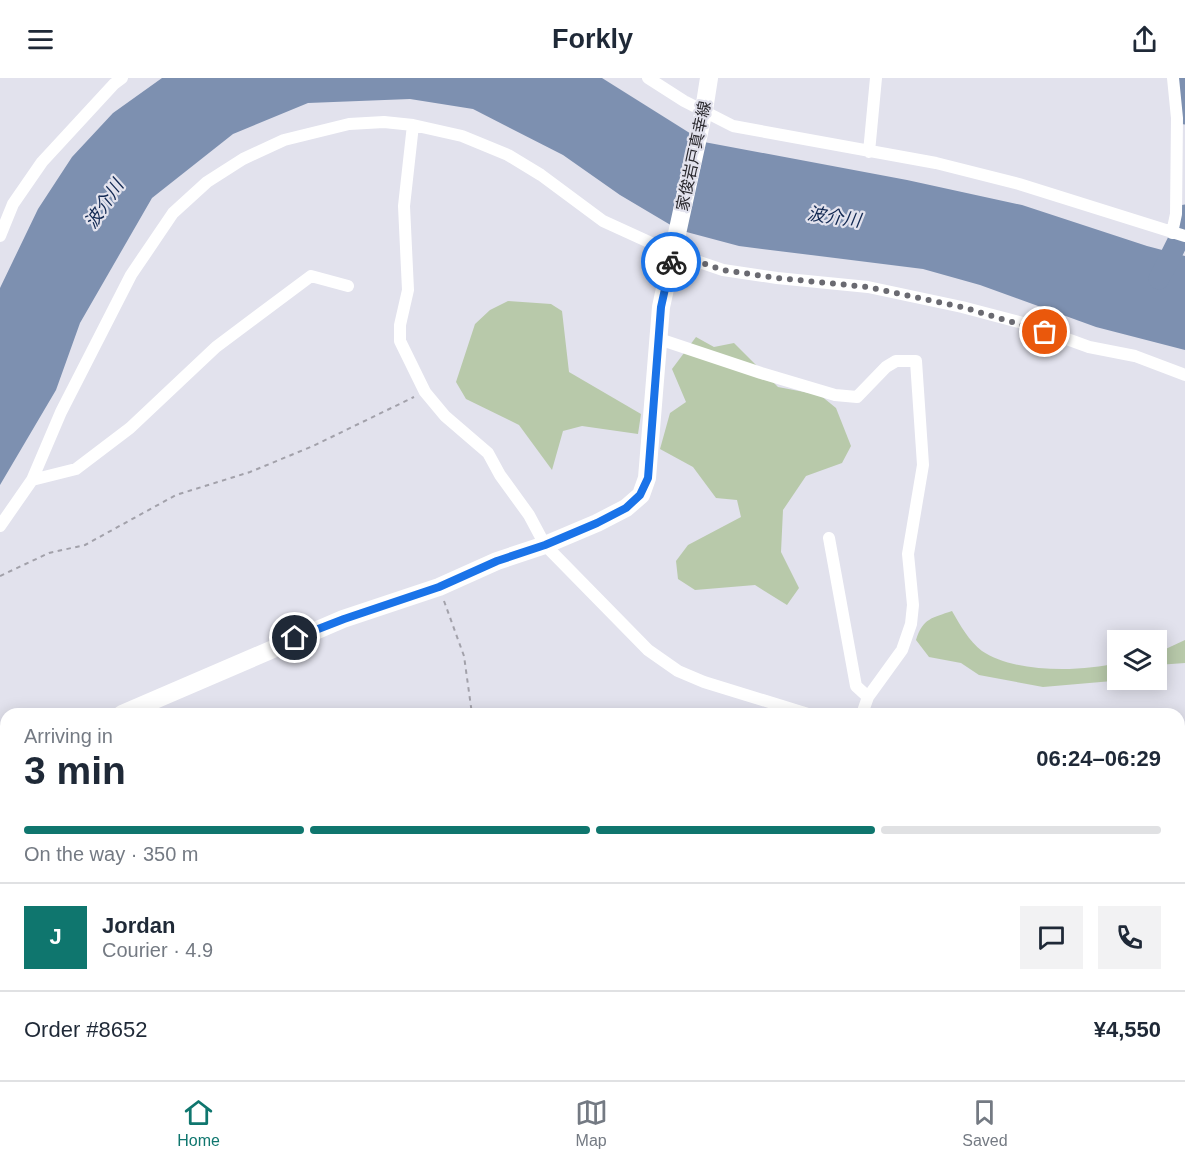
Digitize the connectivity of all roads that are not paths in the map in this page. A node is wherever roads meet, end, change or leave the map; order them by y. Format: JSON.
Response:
{"nodes":[{"id":1,"x":122,"y":78,"type":"edge"},
{"id":2,"x":648,"y":78,"type":"edge"},
{"id":3,"x":708,"y":78,"type":"edge"},
{"id":4,"x":876,"y":78,"type":"edge"},
{"id":5,"x":1173,"y":78,"type":"edge"},
{"id":6,"x":702,"y":114,"type":"junction"},
{"id":7,"x":413,"y":125,"type":"junction"},
{"id":8,"x":869,"y":152,"type":"junction"},
{"id":9,"x":1172,"y":233,"type":"junction"},
{"id":10,"x":0,"y":236,"type":"edge"},
{"id":11,"x":1185,"y":236,"type":"edge"},
{"id":12,"x":673,"y":250,"type":"junction"},
{"id":13,"x":348,"y":286,"type":"dead end"},
{"id":14,"x":659,"y":339,"type":"junction"},
{"id":15,"x":1185,"y":375,"type":"edge"},
{"id":16,"x":32,"y":480,"type":"junction"},
{"id":17,"x":0,"y":526,"type":"edge"},
{"id":18,"x":829,"y":538,"type":"dead end"},
{"id":19,"x":545,"y":545,"type":"junction"},
{"id":20,"x":868,"y":697,"type":"junction"},
{"id":21,"x":136,"y":708,"type":"edge"},
{"id":22,"x":788,"y":708,"type":"edge"},
{"id":23,"x":864,"y":708,"type":"edge"}],
"edges":[{"from":1,"to":10,"type":"street"},
{"from":2,"to":6,"type":"street"},
{"from":3,"to":6,"type":"main road","name":"家俊岩戸真幸線"},
{"from":4,"to":8,"type":"street"},
{"from":5,"to":9,"type":"street"},
{"from":6,"to":8,"type":"street"},
{"from":6,"to":12,"type":"main road","name":"家俊岩戸真幸線"},
{"from":7,"to":12,"type":"street"},
{"from":7,"to":16,"type":"street"},
{"from":7,"to":19,"type":"street"},
{"from":8,"to":9,"type":"street"},
{"from":9,"to":11,"type":"street"},
{"from":12,"to":14,"type":"main road","name":"家俊岩戸真幸線"},
{"from":12,"to":15,"type":"street"},
{"from":13,"to":16,"type":"street"},
{"from":14,"to":19,"type":"main road","name":"家俊岩戸真幸線"},
{"from":14,"to":20,"type":"street"},
{"from":16,"to":17,"type":"street"},
{"from":18,"to":20,"type":"street"},
{"from":19,"to":21,"type":"main road","name":"家俊岩戸真幸線"},
{"from":19,"to":22,"type":"street"},
{"from":20,"to":23,"type":"street"}]}
